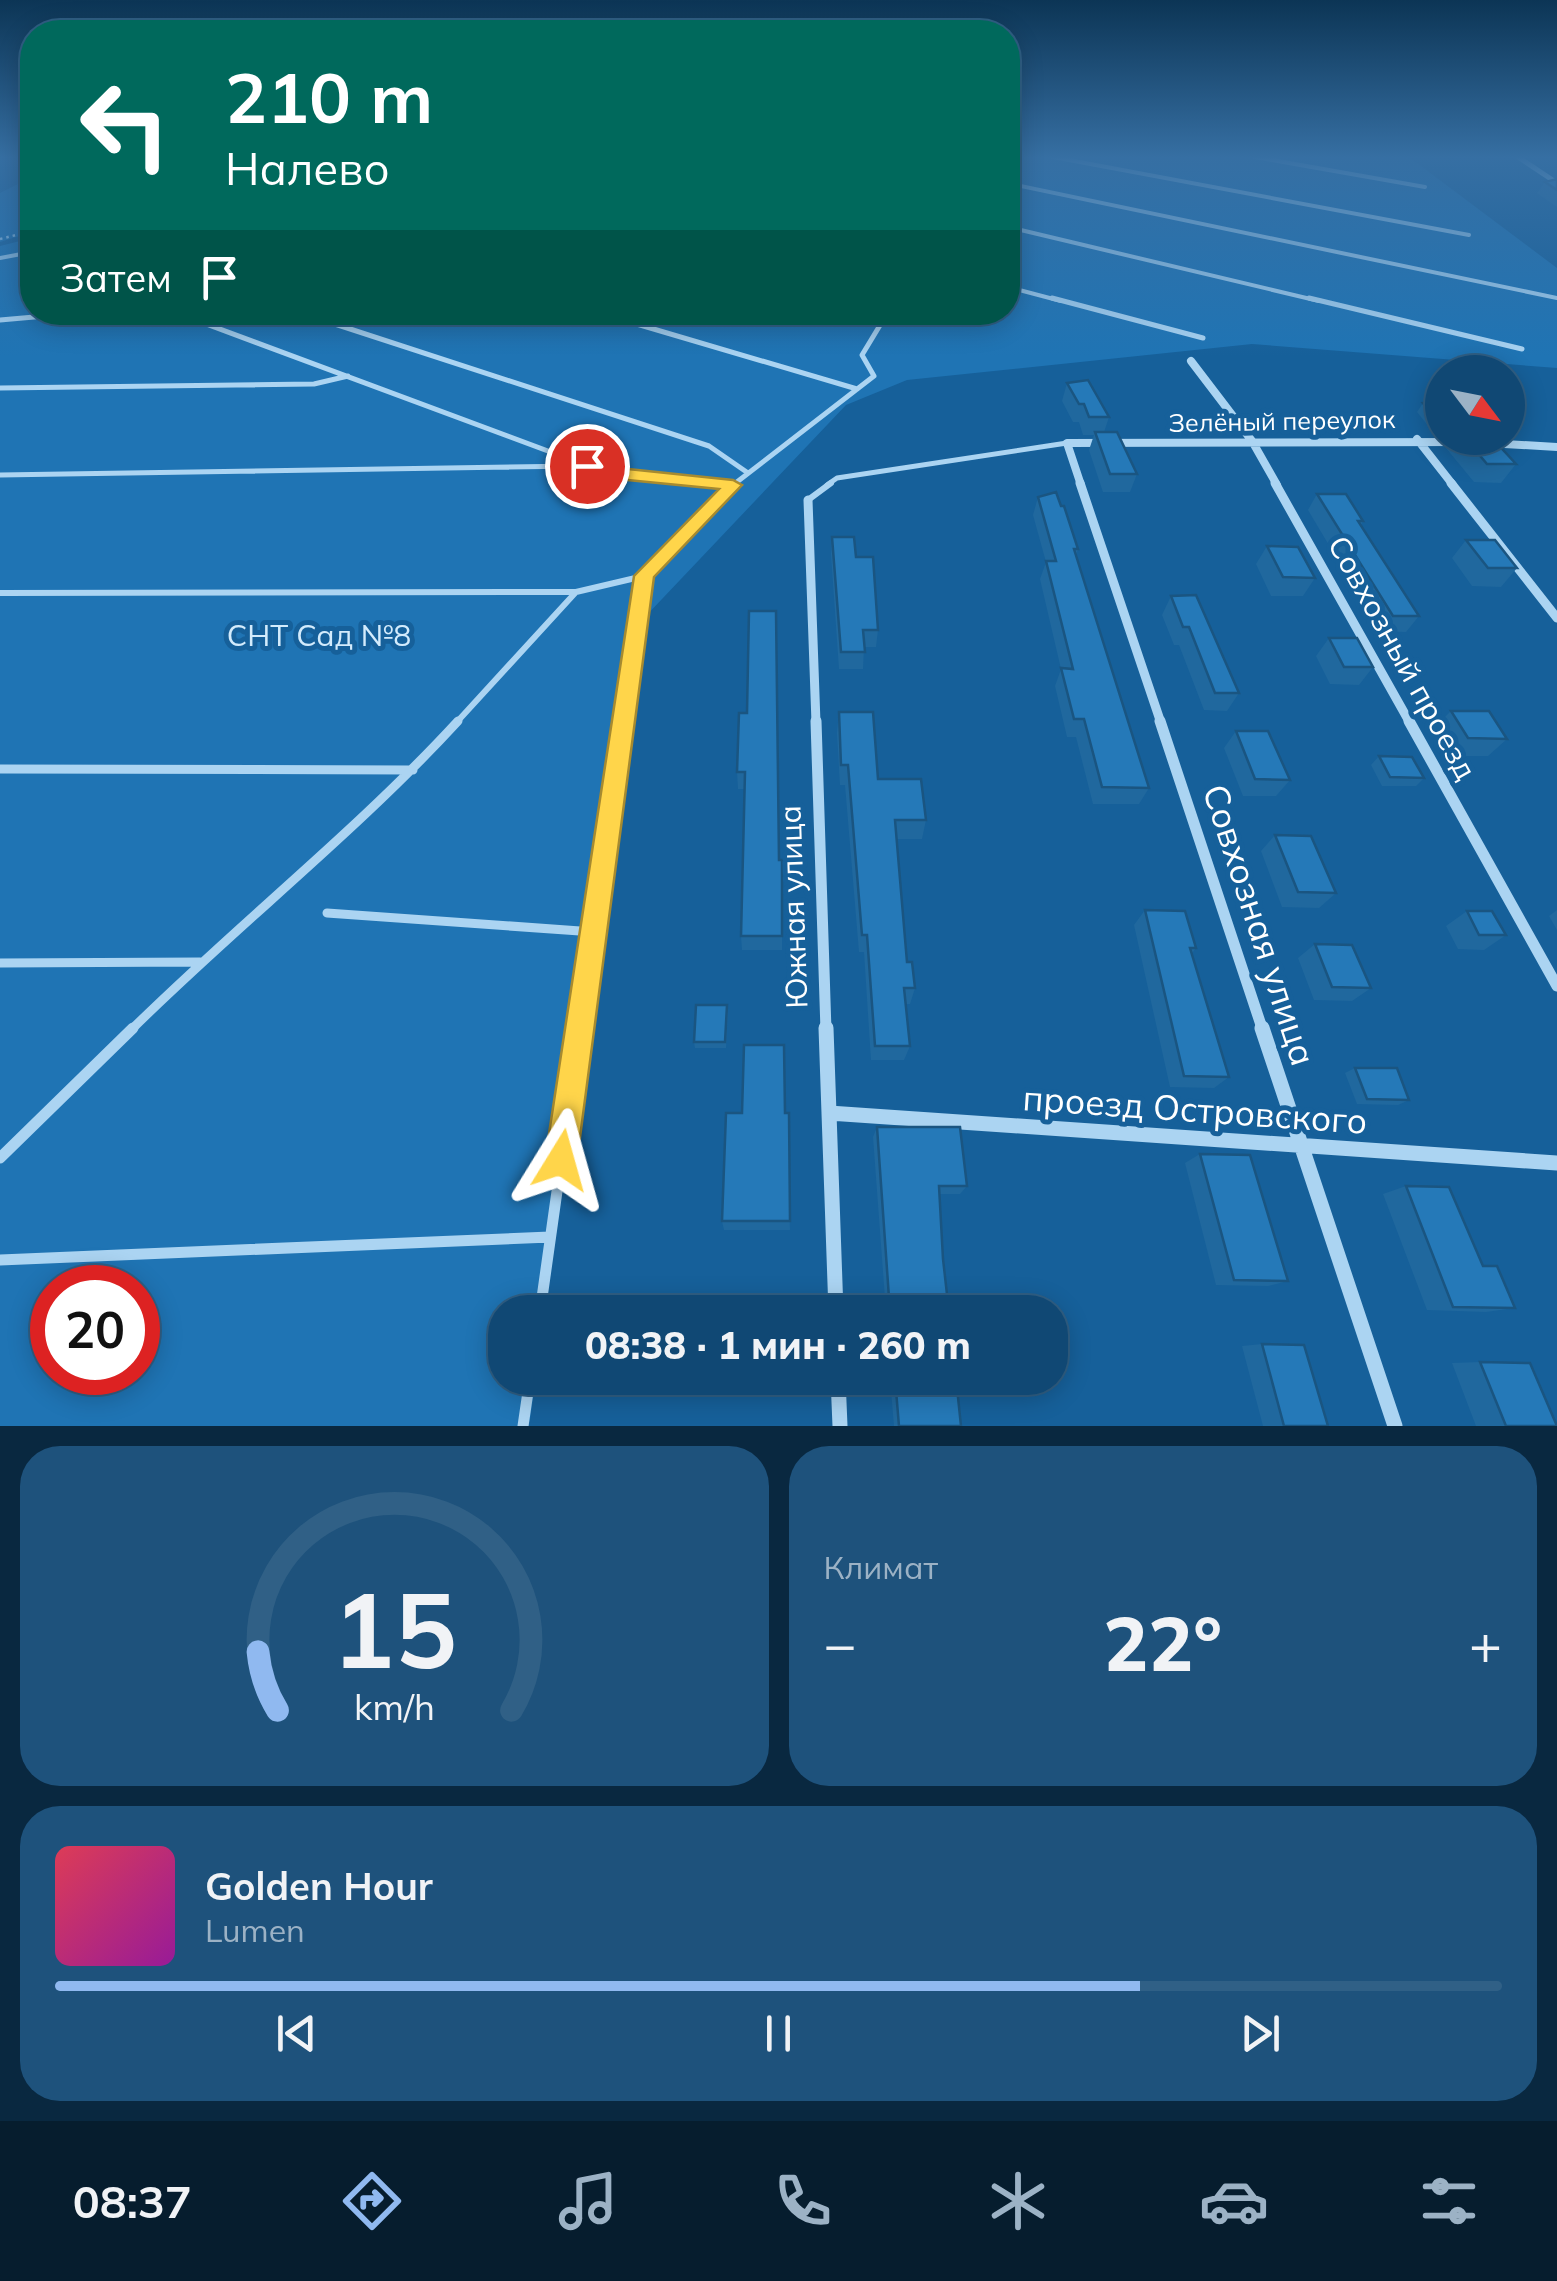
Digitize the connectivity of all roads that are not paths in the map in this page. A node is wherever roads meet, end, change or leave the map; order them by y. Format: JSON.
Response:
{"nodes":[{"id":1,"x":1199,"y":224,"type":"edge"},
{"id":2,"x":1409,"y":224,"type":"edge"},
{"id":3,"x":1020,"y":230,"type":"edge"},
{"id":4,"x":1470,"y":235,"type":"dead end"},
{"id":5,"x":1020,"y":290,"type":"edge"},
{"id":6,"x":1557,"y":298,"type":"edge"},
{"id":7,"x":209,"y":325,"type":"edge"},
{"id":8,"x":338,"y":325,"type":"edge"},
{"id":9,"x":640,"y":325,"type":"edge"},
{"id":10,"x":878,"y":325,"type":"edge"},
{"id":11,"x":1203,"y":338,"type":"dead end"},
{"id":12,"x":1522,"y":349,"type":"dead end"},
{"id":13,"x":1191,"y":361,"type":"dead end"},
{"id":14,"x":348,"y":376,"type":"junction"},
{"id":15,"x":0,"y":388,"type":"edge"},
{"id":16,"x":857,"y":389,"type":"junction"},
{"id":17,"x":1416,"y":439,"type":"junction"},
{"id":18,"x":1252,"y":442,"type":"junction"},
{"id":19,"x":1067,"y":443,"type":"junction"},
{"id":20,"x":1557,"y":447,"type":"edge"},
{"id":21,"x":587,"y":466,"type":"junction"},
{"id":22,"x":748,"y":473,"type":"junction"},
{"id":23,"x":0,"y":475,"type":"edge"},
{"id":24,"x":733,"y":485,"type":"junction"},
{"id":25,"x":808,"y":500,"type":"joint"},
{"id":26,"x":644,"y":576,"type":"junction"},
{"id":27,"x":576,"y":592,"type":"junction"},
{"id":28,"x":0,"y":594,"type":"edge"},
{"id":29,"x":1557,"y":618,"type":"edge"},
{"id":30,"x":0,"y":769,"type":"edge"},
{"id":31,"x":413,"y":770,"type":"junction"},
{"id":32,"x":327,"y":913,"type":"dead end"},
{"id":33,"x":594,"y":932,"type":"junction"},
{"id":34,"x":200,"y":962,"type":"junction"},
{"id":35,"x":0,"y":963,"type":"edge"},
{"id":36,"x":1557,"y":986,"type":"edge"},
{"id":37,"x":829,"y":1114,"type":"junction"},
{"id":38,"x":1302,"y":1148,"type":"junction"},
{"id":39,"x":0,"y":1158,"type":"edge"},
{"id":40,"x":1557,"y":1164,"type":"edge"},
{"id":41,"x":550,"y":1237,"type":"junction"},
{"id":42,"x":0,"y":1260,"type":"edge"},
{"id":43,"x":542,"y":1295,"type":"edge"},
{"id":44,"x":835,"y":1295,"type":"edge"},
{"id":45,"x":528,"y":1395,"type":"edge"},
{"id":46,"x":839,"y":1395,"type":"edge"},
{"id":47,"x":524,"y":1426,"type":"edge"},
{"id":48,"x":840,"y":1426,"type":"edge"},
{"id":49,"x":1395,"y":1426,"type":"edge"}],
"edges":[{"from":1,"to":6,"type":"lane"},
{"from":2,"to":4,"type":"lane"},
{"from":3,"to":12,"type":"lane"},
{"from":5,"to":11,"type":"lane"},
{"from":7,"to":14,"type":"lane"},
{"from":8,"to":22,"type":"lane"},
{"from":9,"to":16,"type":"lane"},
{"from":10,"to":16,"type":"lane"},
{"from":13,"to":18,"type":"street","name":"Совхозный проезд"},
{"from":14,"to":15,"type":"lane"},
{"from":14,"to":21,"type":"lane"},
{"from":16,"to":22,"type":"lane"},
{"from":17,"to":18,"type":"street","name":"Зелёный переулок"},
{"from":17,"to":20,"type":"street","name":"Зелёный переулок"},
{"from":17,"to":29,"type":"street"},
{"from":18,"to":19,"type":"street","name":"Зелёный переулок"},
{"from":18,"to":36,"type":"street","name":"Совхозный проезд"},
{"from":19,"to":25,"type":"lane"},
{"from":19,"to":38,"type":"street","name":"Совхозная улица"},
{"from":21,"to":23,"type":"lane"},
{"from":21,"to":24,"type":"lane"},
{"from":22,"to":24,"type":"lane"},
{"from":24,"to":26,"type":"lane"},
{"from":25,"to":37,"type":"street","name":"Южная улица"},
{"from":26,"to":27,"type":"lane"},
{"from":26,"to":33,"type":"lane"},
{"from":27,"to":28,"type":"lane"},
{"from":27,"to":31,"type":"lane"},
{"from":30,"to":31,"type":"lane"},
{"from":31,"to":34,"type":"lane"},
{"from":32,"to":33,"type":"lane"},
{"from":33,"to":41,"type":"lane"},
{"from":34,"to":35,"type":"lane"},
{"from":34,"to":39,"type":"lane"},
{"from":37,"to":38,"type":"street","name":"проезд Островского"},
{"from":37,"to":44,"type":"street","name":"Южная улица"},
{"from":38,"to":40,"type":"street","name":"проезд Островского"},
{"from":38,"to":49,"type":"street","name":"Совхозная улица"},
{"from":41,"to":42,"type":"lane"},
{"from":41,"to":43,"type":"lane"},
{"from":45,"to":47,"type":"lane"},
{"from":46,"to":48,"type":"street"}]}
